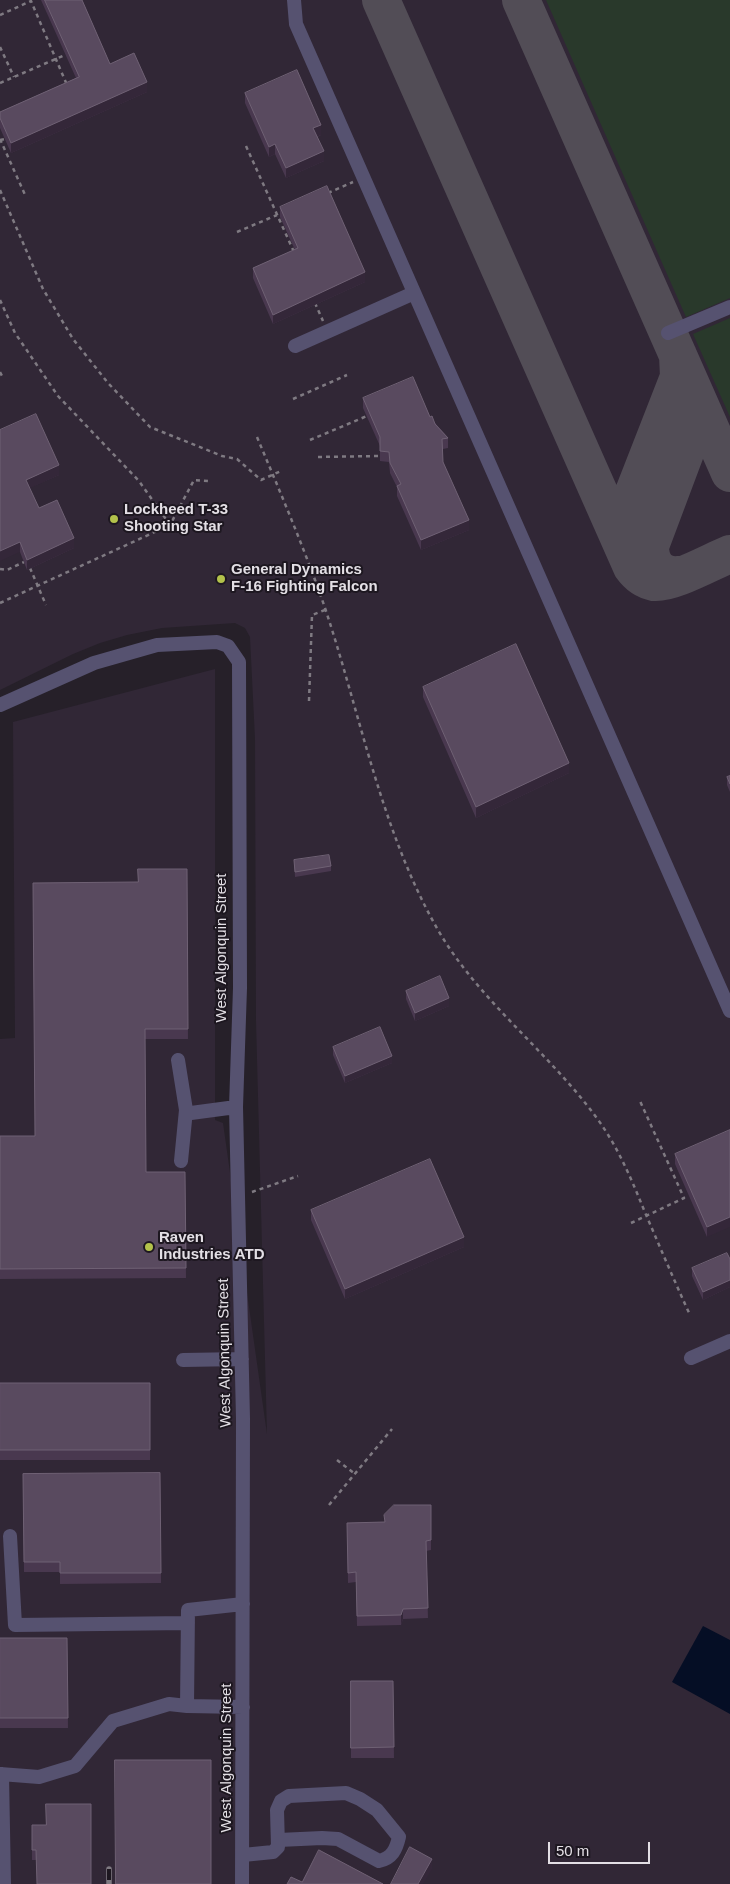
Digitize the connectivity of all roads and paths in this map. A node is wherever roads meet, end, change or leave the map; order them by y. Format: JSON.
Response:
{"nodes":[{"id":1,"x":294,"y":0,"type":"edge"},
{"id":2,"x":0,"y":14,"type":"edge"},
{"id":3,"x":0,"y":47,"type":"edge"},
{"id":4,"x":66,"y":55,"type":"edge"},
{"id":5,"x":56,"y":59,"type":"junction"},
{"id":6,"x":14,"y":77,"type":"junction"},
{"id":7,"x":0,"y":83,"type":"edge"},
{"id":8,"x":69,"y":91,"type":"edge"},
{"id":9,"x":5,"y":139,"type":"edge"},
{"id":10,"x":0,"y":140,"type":"edge"},
{"id":11,"x":246,"y":146,"type":"dead end"},
{"id":12,"x":363,"y":178,"type":"junction"},
{"id":13,"x":0,"y":190,"type":"edge"},
{"id":14,"x":327,"y":193,"type":"edge"},
{"id":15,"x":26,"y":197,"type":"dead end"},
{"id":16,"x":277,"y":214,"type":"junction"},
{"id":17,"x":237,"y":232,"type":"dead end"},
{"id":18,"x":297,"y":259,"type":"edge"},
{"id":19,"x":414,"y":293,"type":"junction"},
{"id":20,"x":312,"y":295,"type":"edge"},
{"id":21,"x":0,"y":300,"type":"edge"},
{"id":22,"x":730,"y":307,"type":"edge"},
{"id":23,"x":328,"y":331,"type":"junction"},
{"id":24,"x":668,"y":333,"type":"dead end"},
{"id":25,"x":295,"y":346,"type":"dead end"},
{"id":26,"x":0,"y":372,"type":"edge"},
{"id":27,"x":347,"y":375,"type":"dead end"},
{"id":28,"x":2,"y":376,"type":"dead end"},
{"id":29,"x":293,"y":398,"type":"dead end"},
{"id":30,"x":367,"y":416,"type":"edge"},
{"id":31,"x":256,"y":437,"type":"dead end"},
{"id":32,"x":310,"y":440,"type":"dead end"},
{"id":33,"x":380,"y":456,"type":"edge"},
{"id":34,"x":318,"y":457,"type":"dead end"},
{"id":35,"x":281,"y":471,"type":"dead end"},
{"id":36,"x":273,"y":475,"type":"junction"},
{"id":37,"x":210,"y":481,"type":"dead end"},
{"id":38,"x":170,"y":525,"type":"junction"},
{"id":39,"x":24,"y":562,"type":"edge"},
{"id":40,"x":30,"y":568,"type":"edge"},
{"id":41,"x":0,"y":569,"type":"edge"},
{"id":42,"x":37,"y":586,"type":"junction"},
{"id":43,"x":0,"y":603,"type":"edge"},
{"id":44,"x":46,"y":605,"type":"dead end"},
{"id":45,"x":325,"y":610,"type":"junction"},
{"id":46,"x":310,"y":701,"type":"dead end"},
{"id":47,"x":0,"y":705,"type":"edge"},
{"id":48,"x":730,"y":1011,"type":"edge"},
{"id":49,"x":178,"y":1060,"type":"dead end"},
{"id":50,"x":640,"y":1101,"type":"dead end"},
{"id":51,"x":236,"y":1108,"type":"junction"},
{"id":52,"x":186,"y":1110,"type":"junction"},
{"id":53,"x":181,"y":1161,"type":"dead end"},
{"id":54,"x":298,"y":1176,"type":"dead end"},
{"id":55,"x":238,"y":1197,"type":"junction"},
{"id":56,"x":647,"y":1215,"type":"junction"},
{"id":57,"x":631,"y":1222,"type":"dead end"},
{"id":58,"x":690,"y":1315,"type":"dead end"},
{"id":59,"x":730,"y":1341,"type":"edge"},
{"id":60,"x":691,"y":1358,"type":"dead end"},
{"id":61,"x":242,"y":1359,"type":"junction"},
{"id":62,"x":183,"y":1360,"type":"dead end"},
{"id":63,"x":392,"y":1429,"type":"dead end"},
{"id":64,"x":338,"y":1460,"type":"dead end"},
{"id":65,"x":355,"y":1474,"type":"junction"},
{"id":66,"x":329,"y":1505,"type":"dead end"},
{"id":67,"x":10,"y":1536,"type":"dead end"},
{"id":68,"x":243,"y":1604,"type":"junction"},
{"id":69,"x":188,"y":1623,"type":"junction"},
{"id":70,"x":187,"y":1706,"type":"junction"},
{"id":71,"x":243,"y":1707,"type":"junction"},
{"id":72,"x":1,"y":1774,"type":"edge"},
{"id":73,"x":279,"y":1840,"type":"junction"},
{"id":74,"x":2,"y":1851,"type":"edge"},
{"id":75,"x":243,"y":1855,"type":"junction"},
{"id":76,"x":4,"y":1884,"type":"edge"},
{"id":77,"x":242,"y":1884,"type":"edge"}],
"edges":[{"from":1,"to":12,"type":"street"},
{"from":2,"to":5,"type":"path"},
{"from":3,"to":6,"type":"path"},
{"from":4,"to":5,"type":"path"},
{"from":5,"to":6,"type":"path"},
{"from":5,"to":8,"type":"path"},
{"from":6,"to":7,"type":"path"},
{"from":9,"to":10,"type":"path"},
{"from":10,"to":15,"type":"path"},
{"from":11,"to":16,"type":"path"},
{"from":12,"to":14,"type":"path"},
{"from":12,"to":19,"type":"street"},
{"from":13,"to":36,"type":"path"},
{"from":16,"to":17,"type":"path"},
{"from":16,"to":18,"type":"path"},
{"from":19,"to":23,"type":"street"},
{"from":19,"to":48,"type":"street"},
{"from":20,"to":23,"type":"path"},
{"from":21,"to":38,"type":"path"},
{"from":22,"to":24,"type":"street"},
{"from":23,"to":25,"type":"street"},
{"from":26,"to":28,"type":"path"},
{"from":27,"to":29,"type":"path"},
{"from":30,"to":32,"type":"path"},
{"from":31,"to":36,"type":"path"},
{"from":33,"to":34,"type":"path"},
{"from":35,"to":36,"type":"path"},
{"from":36,"to":45,"type":"path"},
{"from":37,"to":38,"type":"path"},
{"from":38,"to":42,"type":"path"},
{"from":39,"to":41,"type":"path"},
{"from":40,"to":42,"type":"path"},
{"from":42,"to":43,"type":"path"},
{"from":42,"to":44,"type":"path"},
{"from":45,"to":46,"type":"path"},
{"from":45,"to":56,"type":"path"},
{"from":47,"to":51,"type":"street","name":"West Algonquin Street"},
{"from":49,"to":52,"type":"street"},
{"from":50,"to":56,"type":"path"},
{"from":51,"to":52,"type":"street"},
{"from":51,"to":55,"type":"street","name":"West Algonquin Street"},
{"from":52,"to":53,"type":"street"},
{"from":54,"to":55,"type":"path"},
{"from":55,"to":61,"type":"street","name":"West Algonquin Street"},
{"from":56,"to":57,"type":"path"},
{"from":56,"to":58,"type":"path"},
{"from":59,"to":60,"type":"street"},
{"from":61,"to":62,"type":"street"},
{"from":61,"to":68,"type":"street","name":"West Algonquin Street"},
{"from":63,"to":65,"type":"path"},
{"from":64,"to":65,"type":"path"},
{"from":65,"to":66,"type":"path"},
{"from":67,"to":69,"type":"street"},
{"from":68,"to":69,"type":"street"},
{"from":68,"to":71,"type":"street","name":"West Algonquin Street"},
{"from":69,"to":70,"type":"street"},
{"from":70,"to":71,"type":"street"},
{"from":70,"to":72,"type":"street"},
{"from":71,"to":75,"type":"street","name":"West Algonquin Street"},
{"from":72,"to":74,"type":"street"},
{"from":73,"to":73,"type":"street"},
{"from":73,"to":75,"type":"street"},
{"from":74,"to":76,"type":"street"},
{"from":75,"to":77,"type":"street","name":"West Algonquin Street"}]}
